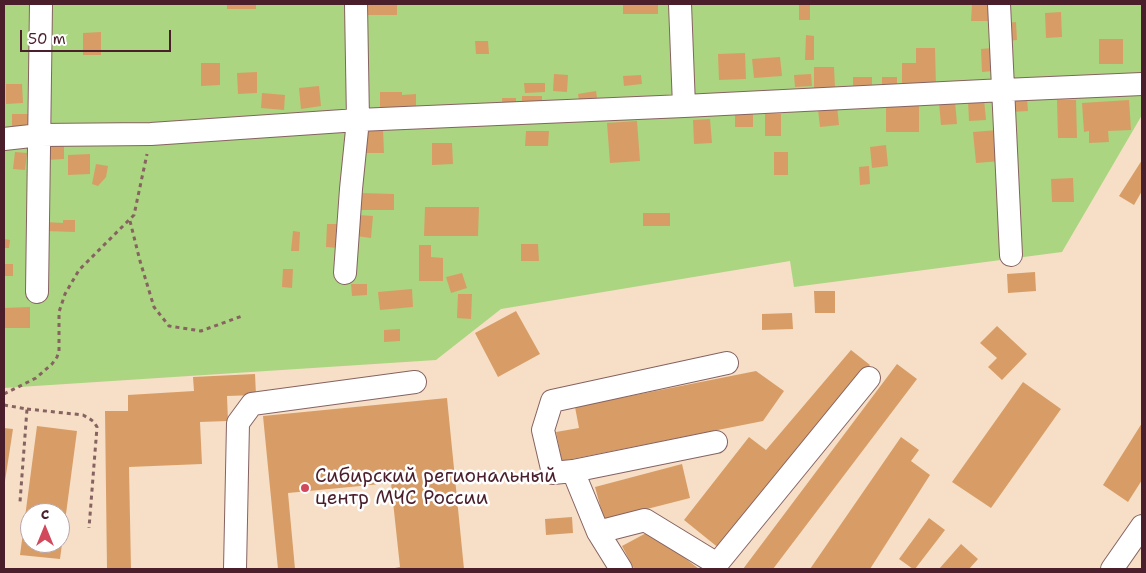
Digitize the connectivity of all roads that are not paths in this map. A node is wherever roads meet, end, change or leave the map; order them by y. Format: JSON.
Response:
{"nodes":[{"id":1,"x":41,"y":4,"type":"edge"},
{"id":2,"x":356,"y":4,"type":"edge"},
{"id":3,"x":680,"y":4,"type":"edge"},
{"id":4,"x":1000,"y":4,"type":"edge"},
{"id":5,"x":1142,"y":84,"type":"edge"},
{"id":6,"x":1004,"y":90,"type":"junction"},
{"id":7,"x":684,"y":106,"type":"junction"},
{"id":8,"x":358,"y":120,"type":"junction"},
{"id":9,"x":40,"y":135,"type":"junction"},
{"id":10,"x":4,"y":139,"type":"edge"},
{"id":11,"x":1011,"y":255,"type":"dead end"},
{"id":12,"x":345,"y":273,"type":"dead end"},
{"id":13,"x":36,"y":292,"type":"dead end"},
{"id":14,"x":727,"y":363,"type":"dead end"},
{"id":15,"x":869,"y":378,"type":"dead end"},
{"id":16,"x":415,"y":382,"type":"dead end"},
{"id":17,"x":716,"y":442,"type":"dead end"},
{"id":18,"x":573,"y":471,"type":"junction"},
{"id":19,"x":1142,"y":526,"type":"edge"},
{"id":20,"x":598,"y":532,"type":"junction"},
{"id":21,"x":234,"y":569,"type":"edge"},
{"id":22,"x":622,"y":569,"type":"edge"},
{"id":23,"x":1112,"y":569,"type":"edge"}],
"edges":[{"from":1,"to":9,"type":"street"},
{"from":2,"to":8,"type":"street"},
{"from":3,"to":7,"type":"street"},
{"from":4,"to":6,"type":"street"},
{"from":5,"to":6,"type":"street"},
{"from":6,"to":7,"type":"street"},
{"from":6,"to":11,"type":"street"},
{"from":7,"to":8,"type":"street"},
{"from":8,"to":9,"type":"street"},
{"from":8,"to":12,"type":"street"},
{"from":9,"to":10,"type":"street"},
{"from":9,"to":13,"type":"street"},
{"from":14,"to":18,"type":"street"},
{"from":15,"to":20,"type":"street"},
{"from":16,"to":21,"type":"street"},
{"from":17,"to":18,"type":"street"},
{"from":18,"to":20,"type":"street"},
{"from":19,"to":23,"type":"street"},
{"from":20,"to":22,"type":"street"}]}
